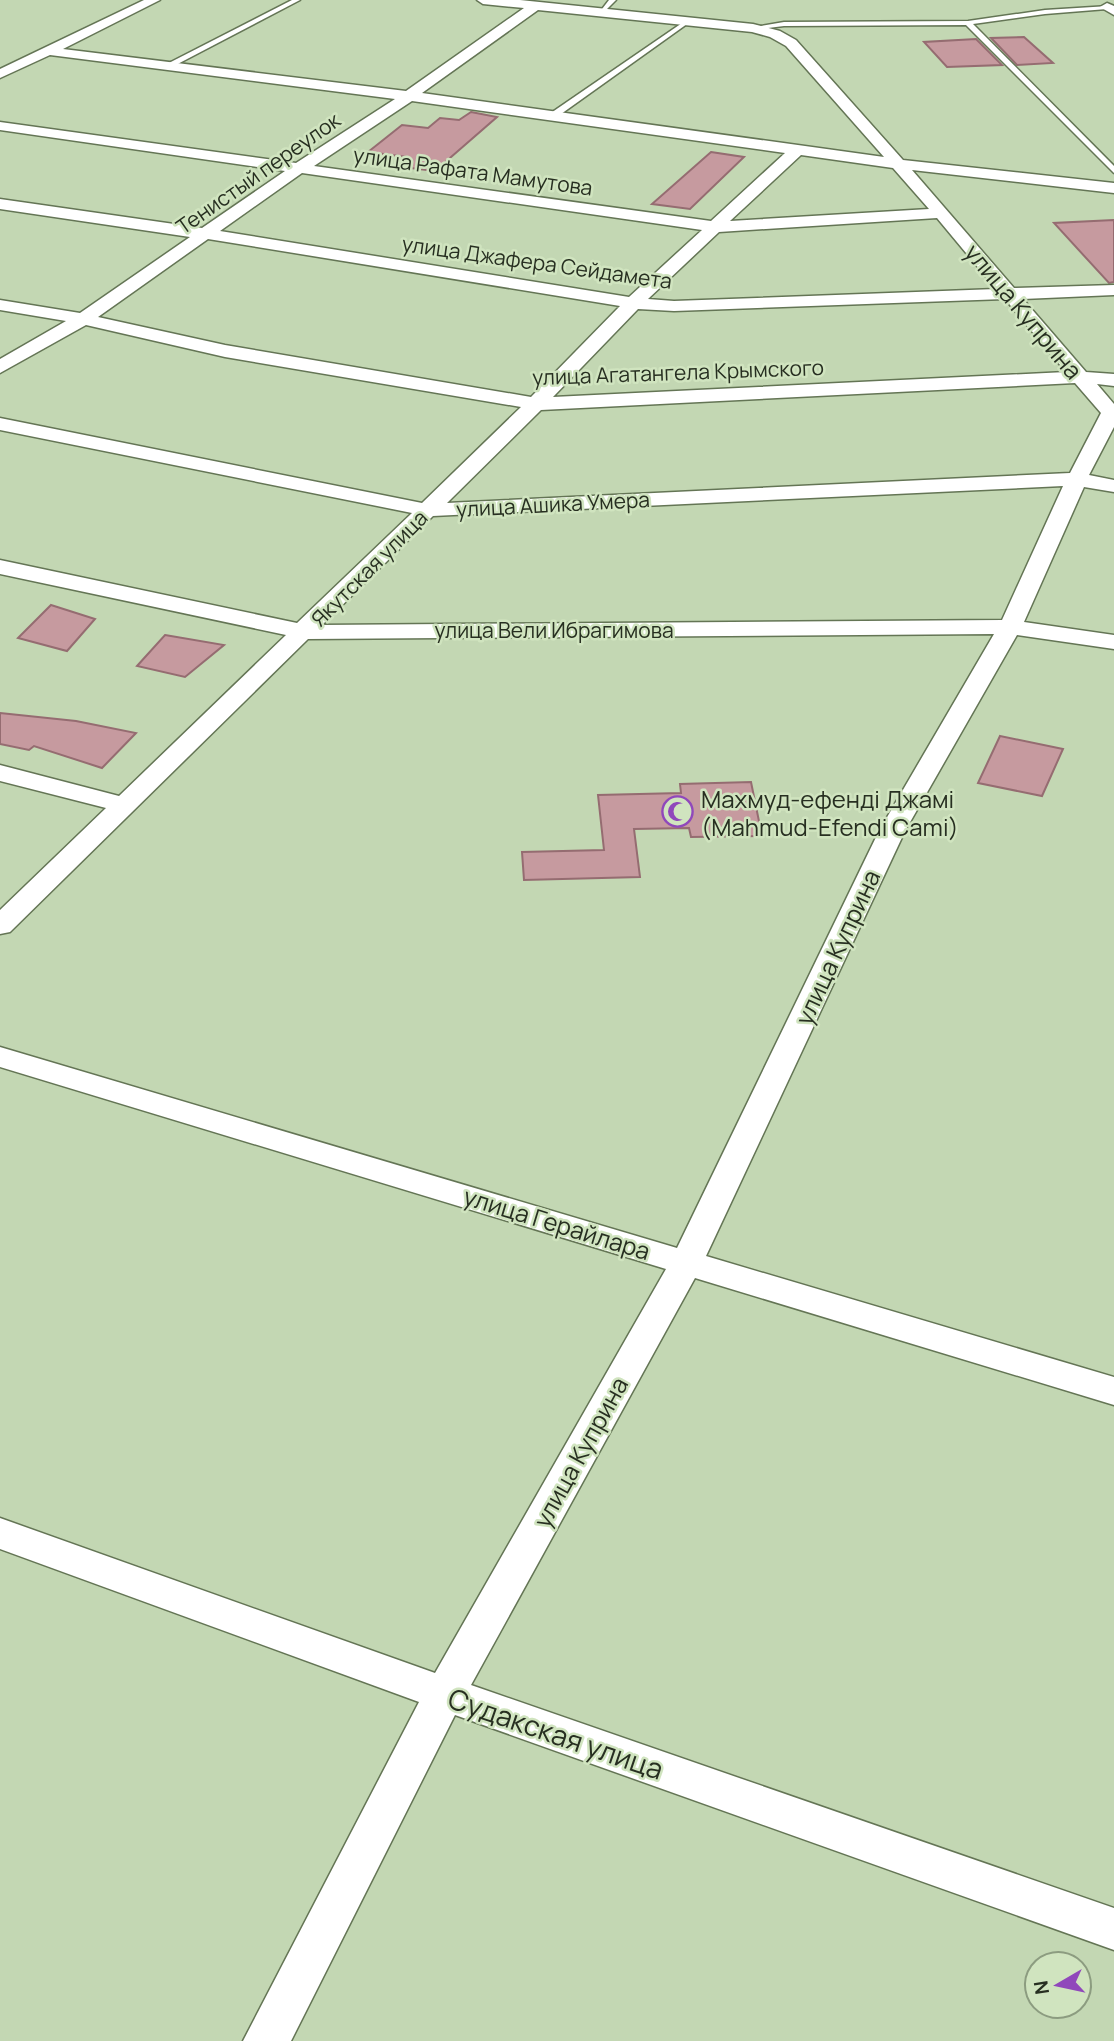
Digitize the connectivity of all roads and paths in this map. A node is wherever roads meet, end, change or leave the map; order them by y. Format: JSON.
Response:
{"nodes":[{"id":1,"x":154,"y":0,"type":"edge"},
{"id":2,"x":297,"y":0,"type":"edge"},
{"id":3,"x":484,"y":0,"type":"edge"},
{"id":4,"x":535,"y":6,"type":"junction"},
{"id":5,"x":607,"y":6,"type":"edge"},
{"id":6,"x":1110,"y":9,"type":"edge"},
{"id":7,"x":685,"y":23,"type":"junction"},
{"id":8,"x":968,"y":23,"type":"junction"},
{"id":9,"x":753,"y":28,"type":"junction"},
{"id":10,"x":47,"y":51,"type":"junction"},
{"id":11,"x":167,"y":66,"type":"junction"},
{"id":12,"x":0,"y":74,"type":"edge"},
{"id":13,"x":409,"y":96,"type":"junction"},
{"id":14,"x":551,"y":117,"type":"junction"},
{"id":15,"x":0,"y":126,"type":"edge"},
{"id":16,"x":796,"y":151,"type":"junction"},
{"id":17,"x":898,"y":164,"type":"junction"},
{"id":18,"x":300,"y":167,"type":"junction"},
{"id":19,"x":1114,"y":171,"type":"edge"},
{"id":20,"x":1114,"y":188,"type":"edge"},
{"id":21,"x":0,"y":204,"type":"edge"},
{"id":22,"x":941,"y":213,"type":"junction"},
{"id":23,"x":716,"y":227,"type":"junction"},
{"id":24,"x":206,"y":234,"type":"junction"},
{"id":25,"x":1114,"y":290,"type":"edge"},
{"id":26,"x":1010,"y":293,"type":"junction"},
{"id":27,"x":633,"y":303,"type":"junction"},
{"id":28,"x":0,"y":305,"type":"edge"},
{"id":29,"x":83,"y":319,"type":"junction"},
{"id":30,"x":0,"y":367,"type":"edge"},
{"id":31,"x":1081,"y":377,"type":"junction"},
{"id":32,"x":1114,"y":380,"type":"edge"},
{"id":33,"x":537,"y":404,"type":"junction"},
{"id":34,"x":0,"y":424,"type":"edge"},
{"id":35,"x":1077,"y":480,"type":"junction"},
{"id":36,"x":1114,"y":486,"type":"edge"},
{"id":37,"x":427,"y":510,"type":"junction"},
{"id":38,"x":0,"y":567,"type":"edge"},
{"id":39,"x":1010,"y":627,"type":"junction"},
{"id":40,"x":305,"y":632,"type":"junction"},
{"id":41,"x":1114,"y":642,"type":"edge"},
{"id":42,"x":0,"y":773,"type":"edge"},
{"id":43,"x":124,"y":805,"type":"junction"},
{"id":44,"x":0,"y":926,"type":"edge"},
{"id":45,"x":0,"y":1057,"type":"edge"},
{"id":46,"x":687,"y":1262,"type":"junction"},
{"id":47,"x":1114,"y":1391,"type":"edge"},
{"id":48,"x":0,"y":1533,"type":"edge"},
{"id":49,"x":445,"y":1694,"type":"junction"},
{"id":50,"x":1114,"y":1929,"type":"edge"},
{"id":51,"x":266,"y":2041,"type":"edge"}],
"edges":[{"from":1,"to":10,"type":"street"},
{"from":2,"to":11,"type":"lane"},
{"from":3,"to":4,"type":"street","name":"улица Куприна"},
{"from":4,"to":5,"type":"street","name":"улица Куприна"},
{"from":4,"to":13,"type":"street","name":"Тенистый переулок"},
{"from":5,"to":7,"type":"street","name":"улица Куприна"},
{"from":6,"to":8,"type":"lane"},
{"from":7,"to":9,"type":"street","name":"улица Куприна"},
{"from":7,"to":14,"type":"lane"},
{"from":8,"to":9,"type":"lane"},
{"from":8,"to":19,"type":"lane"},
{"from":9,"to":17,"type":"street","name":"улица Куприна"},
{"from":10,"to":11,"type":"street"},
{"from":10,"to":12,"type":"street"},
{"from":11,"to":13,"type":"street"},
{"from":13,"to":14,"type":"street"},
{"from":13,"to":18,"type":"street","name":"Тенистый переулок"},
{"from":14,"to":16,"type":"street"},
{"from":15,"to":18,"type":"street","name":"улица Рафата Мамутова"},
{"from":16,"to":17,"type":"street"},
{"from":16,"to":23,"type":"street","name":"Якутская улица"},
{"from":17,"to":20,"type":"street"},
{"from":17,"to":22,"type":"street","name":"улица Куприна"},
{"from":18,"to":23,"type":"street","name":"улица Рафата Мамутова"},
{"from":18,"to":24,"type":"street","name":"Тенистый переулок"},
{"from":21,"to":24,"type":"street","name":"улица Джафера Сейдамета"},
{"from":22,"to":23,"type":"street","name":"улица Рафата Мамутова"},
{"from":22,"to":26,"type":"street","name":"улица Куприна"},
{"from":23,"to":27,"type":"street","name":"Якутская улица"},
{"from":24,"to":27,"type":"street","name":"улица Джафера Сейдамета"},
{"from":24,"to":29,"type":"street","name":"Тенистый переулок"},
{"from":25,"to":26,"type":"street","name":"улица Джафера Сейдамета"},
{"from":26,"to":27,"type":"street","name":"улица Джафера Сейдамета"},
{"from":26,"to":31,"type":"street","name":"улица Куприна"},
{"from":27,"to":33,"type":"street","name":"Якутская улица"},
{"from":28,"to":29,"type":"street","name":"улица Агатангела Крымского"},
{"from":29,"to":30,"type":"street","name":"Тенистый переулок"},
{"from":29,"to":33,"type":"street","name":"улица Агатангела Крымского"},
{"from":31,"to":32,"type":"street","name":"улица Агатангела Крымского"},
{"from":31,"to":33,"type":"street","name":"улица Агатангела Крымского"},
{"from":31,"to":35,"type":"street","name":"улица Куприна"},
{"from":33,"to":37,"type":"street","name":"Якутская улица"},
{"from":34,"to":37,"type":"street","name":"улица Ашика Умера"},
{"from":35,"to":36,"type":"street","name":"улица Ашика Умера"},
{"from":35,"to":37,"type":"street","name":"улица Ашика Умера"},
{"from":35,"to":39,"type":"street","name":"улица Куприна"},
{"from":37,"to":40,"type":"street","name":"Якутская улица"},
{"from":38,"to":40,"type":"street","name":"улица Вели Ибрагимова"},
{"from":39,"to":40,"type":"street","name":"улица Вели Ибрагимова"},
{"from":39,"to":41,"type":"street","name":"улица Вели Ибрагимова"},
{"from":39,"to":46,"type":"street","name":"улица Куприна"},
{"from":40,"to":43,"type":"street","name":"Якутская улица"},
{"from":42,"to":43,"type":"street"},
{"from":43,"to":44,"type":"street","name":"Якутская улица"},
{"from":45,"to":46,"type":"street","name":"улица Герайлара"},
{"from":46,"to":47,"type":"street","name":"улица Герайлара"},
{"from":46,"to":49,"type":"street","name":"улица Куприна"},
{"from":48,"to":49,"type":"street","name":"Судакская улица"},
{"from":49,"to":50,"type":"street","name":"Судакская улица"},
{"from":49,"to":51,"type":"street","name":"улица Куприна"}]}
